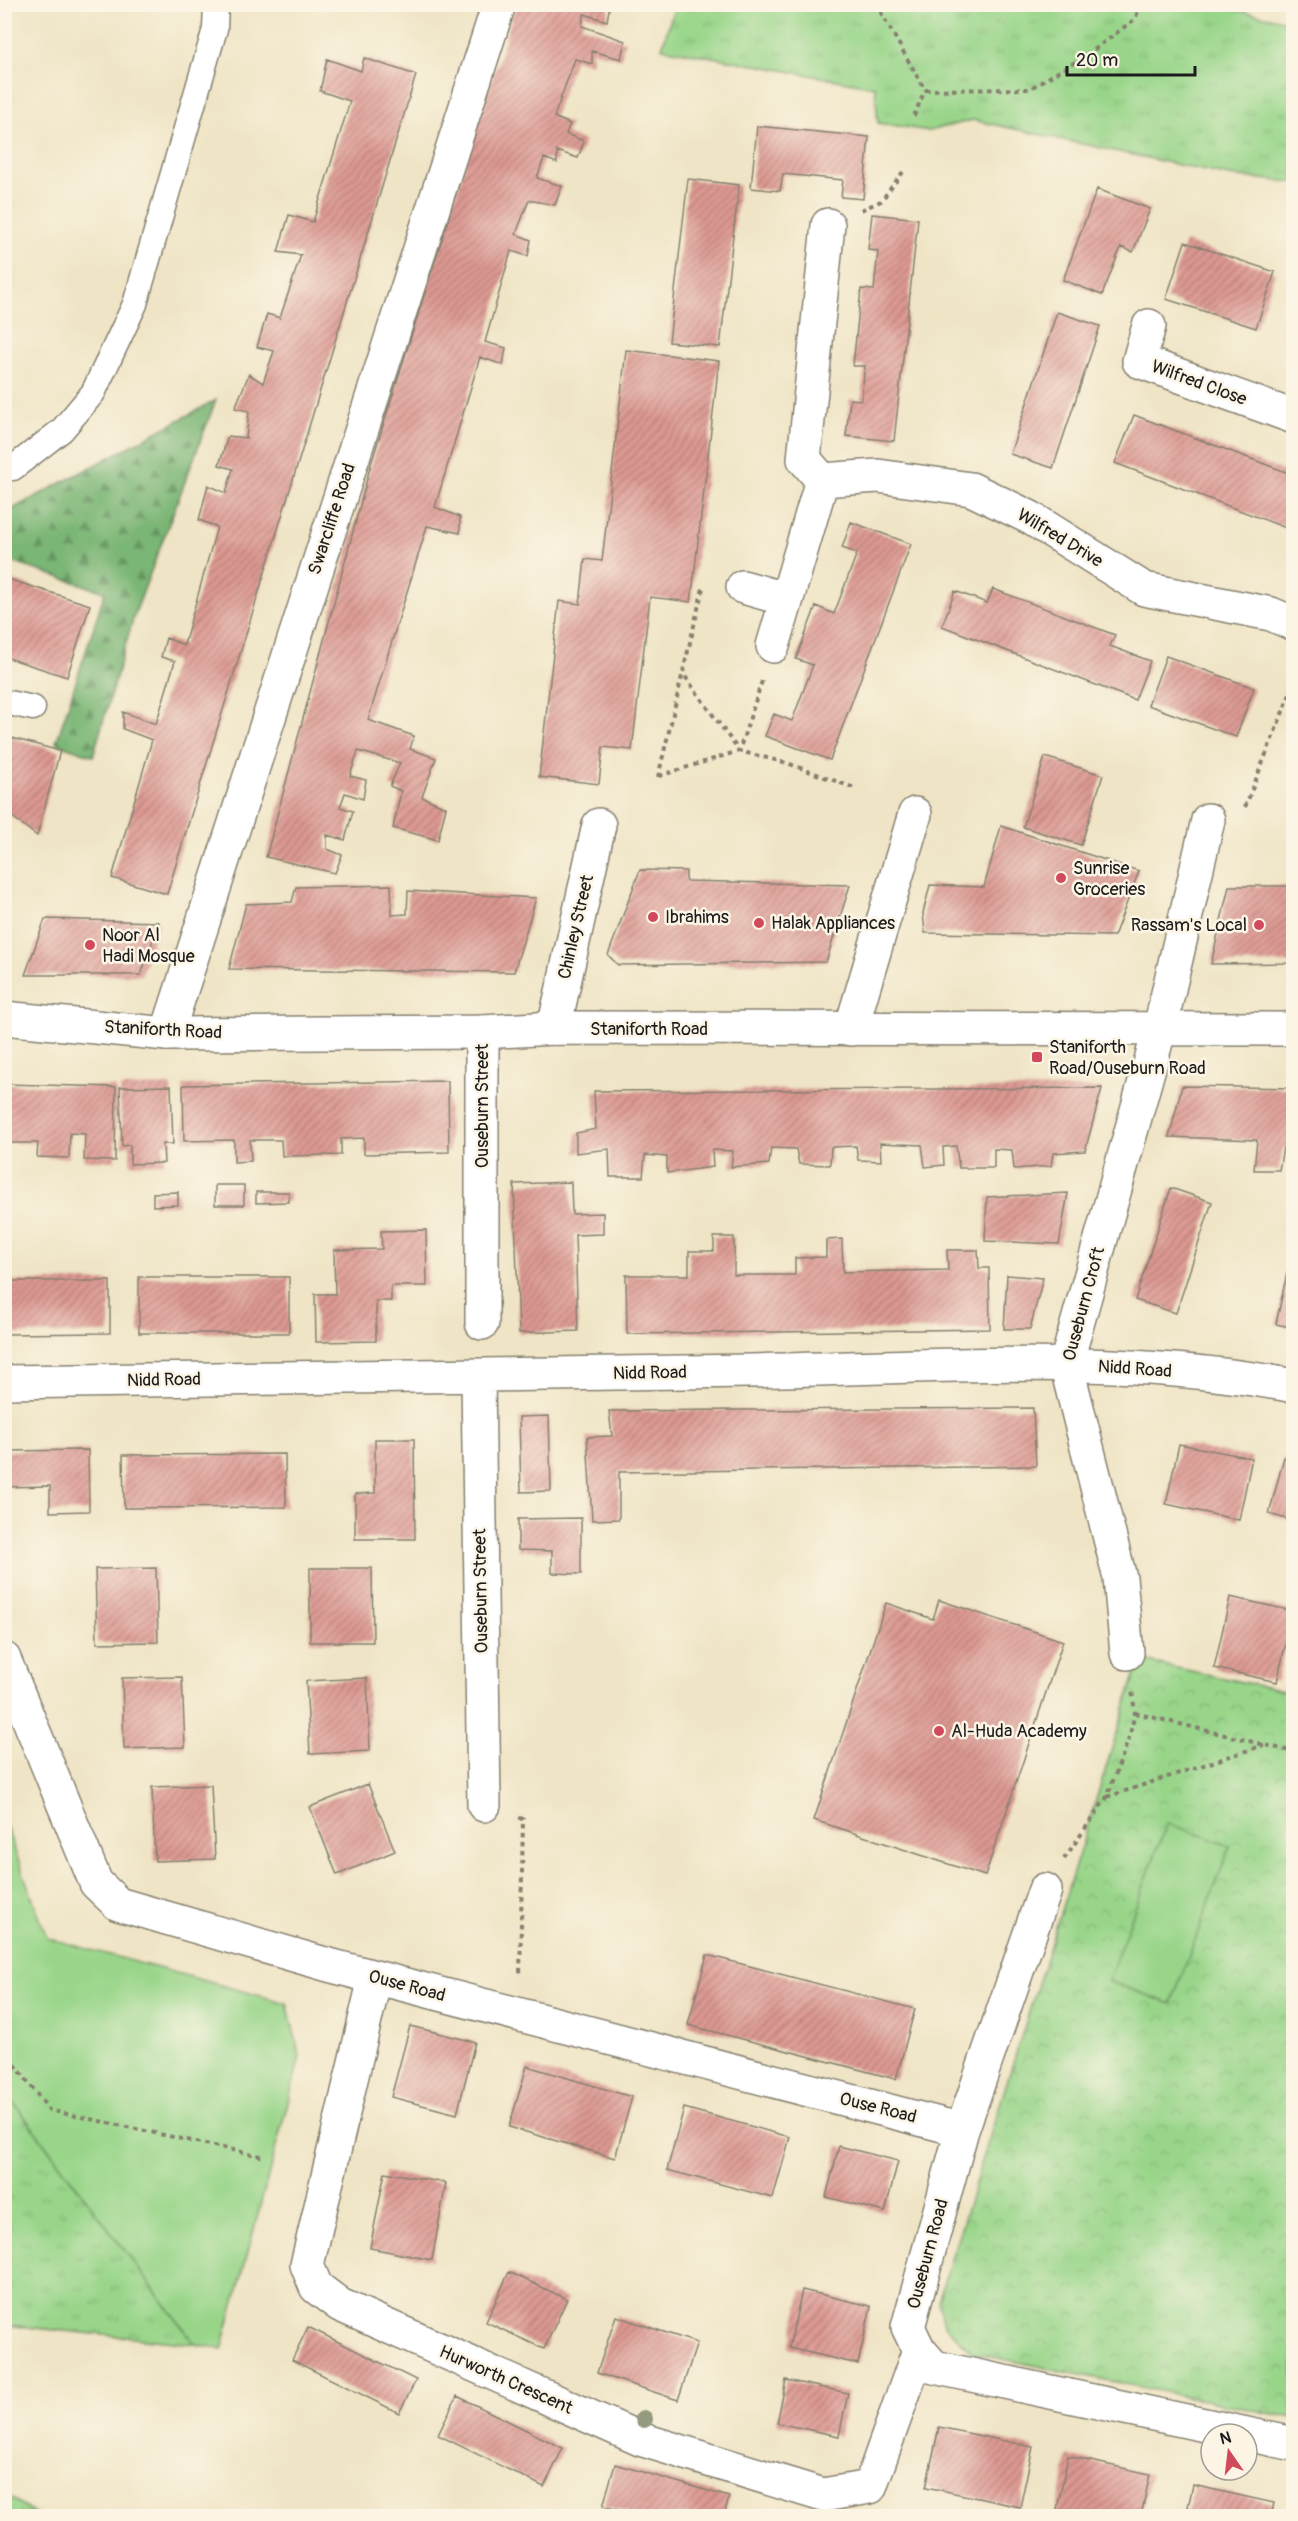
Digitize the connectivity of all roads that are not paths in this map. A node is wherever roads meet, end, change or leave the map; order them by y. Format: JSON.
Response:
{"nodes":[{"id":1,"x":216,"y":4,"type":"edge"},
{"id":2,"x":499,"y":4,"type":"edge"},
{"id":3,"x":828,"y":225,"type":"road end"},
{"id":4,"x":1149,"y":326,"type":"dead end"},
{"id":5,"x":1293,"y":417,"type":"edge"},
{"id":6,"x":13,"y":468,"type":"dead end"},
{"id":7,"x":822,"y":480,"type":"junction"},
{"id":8,"x":745,"y":588,"type":"road end"},
{"id":9,"x":785,"y":599,"type":"junction"},
{"id":10,"x":1293,"y":624,"type":"edge"},
{"id":11,"x":773,"y":646,"type":"road end"},
{"id":12,"x":4,"y":702,"type":"edge"},
{"id":13,"x":33,"y":708,"type":"dead end"},
{"id":14,"x":915,"y":814,"type":"dead end"},
{"id":15,"x":1208,"y":820,"type":"road end"},
{"id":16,"x":599,"y":825,"type":"dead end"},
{"id":17,"x":4,"y":1018,"type":"edge"},
{"id":18,"x":554,"y":1028,"type":"junction"},
{"id":19,"x":1160,"y":1028,"type":"junction"},
{"id":20,"x":850,"y":1029,"type":"junction"},
{"id":21,"x":1293,"y":1029,"type":"edge"},
{"id":22,"x":482,"y":1032,"type":"junction"},
{"id":23,"x":167,"y":1034,"type":"junction"},
{"id":24,"x":482,"y":1323,"type":"dead end"},
{"id":25,"x":1066,"y":1364,"type":"junction"},
{"id":26,"x":478,"y":1377,"type":"junction"},
{"id":27,"x":4,"y":1382,"type":"edge"},
{"id":28,"x":1293,"y":1386,"type":"edge"},
{"id":29,"x":1127,"y":1653,"type":"road end"},
{"id":30,"x":4,"y":1659,"type":"edge"},
{"id":31,"x":484,"y":1805,"type":"road end"},
{"id":32,"x":1045,"y":1890,"type":"road end"},
{"id":33,"x":375,"y":1978,"type":"junction"},
{"id":34,"x":962,"y":2130,"type":"junction"},
{"id":35,"x":919,"y":2350,"type":"junction"},
{"id":36,"x":1293,"y":2444,"type":"edge"}],
"edges":[{"from":1,"to":6,"type":"lane"},
{"from":2,"to":23,"type":"street","name":"Swarcliffe Road"},
{"from":3,"to":7,"type":"street"},
{"from":4,"to":5,"type":"street","name":"Wilfred Close"},
{"from":7,"to":9,"type":"street"},
{"from":7,"to":10,"type":"street","name":"Wilfred Drive"},
{"from":8,"to":9,"type":"street"},
{"from":9,"to":11,"type":"street"},
{"from":12,"to":13,"type":"lane"},
{"from":14,"to":20,"type":"street"},
{"from":15,"to":19,"type":"street","name":"Ouseburn Croft"},
{"from":16,"to":18,"type":"street","name":"Chinley Street"},
{"from":17,"to":23,"type":"street","name":"Staniforth Road"},
{"from":18,"to":20,"type":"street","name":"Staniforth Road"},
{"from":18,"to":22,"type":"street","name":"Staniforth Road"},
{"from":19,"to":20,"type":"street","name":"Staniforth Road"},
{"from":19,"to":21,"type":"street","name":"Staniforth Road"},
{"from":19,"to":25,"type":"street","name":"Ouseburn Croft"},
{"from":22,"to":23,"type":"street","name":"Staniforth Road"},
{"from":22,"to":24,"type":"street","name":"Ouseburn Street"},
{"from":25,"to":26,"type":"street","name":"Nidd Road"},
{"from":25,"to":28,"type":"street","name":"Nidd Road"},
{"from":25,"to":29,"type":"street","name":"Ouseburn Croft"},
{"from":26,"to":27,"type":"street","name":"Nidd Road"},
{"from":26,"to":31,"type":"street","name":"Ouseburn Street"},
{"from":30,"to":33,"type":"street","name":"Ouse Road"},
{"from":32,"to":34,"type":"street","name":"Ouseburn Road"},
{"from":33,"to":34,"type":"street","name":"Ouse Road"},
{"from":33,"to":35,"type":"street","name":"Hurworth Crescent"},
{"from":34,"to":35,"type":"street","name":"Ouseburn Road"},
{"from":35,"to":36,"type":"street"}]}
